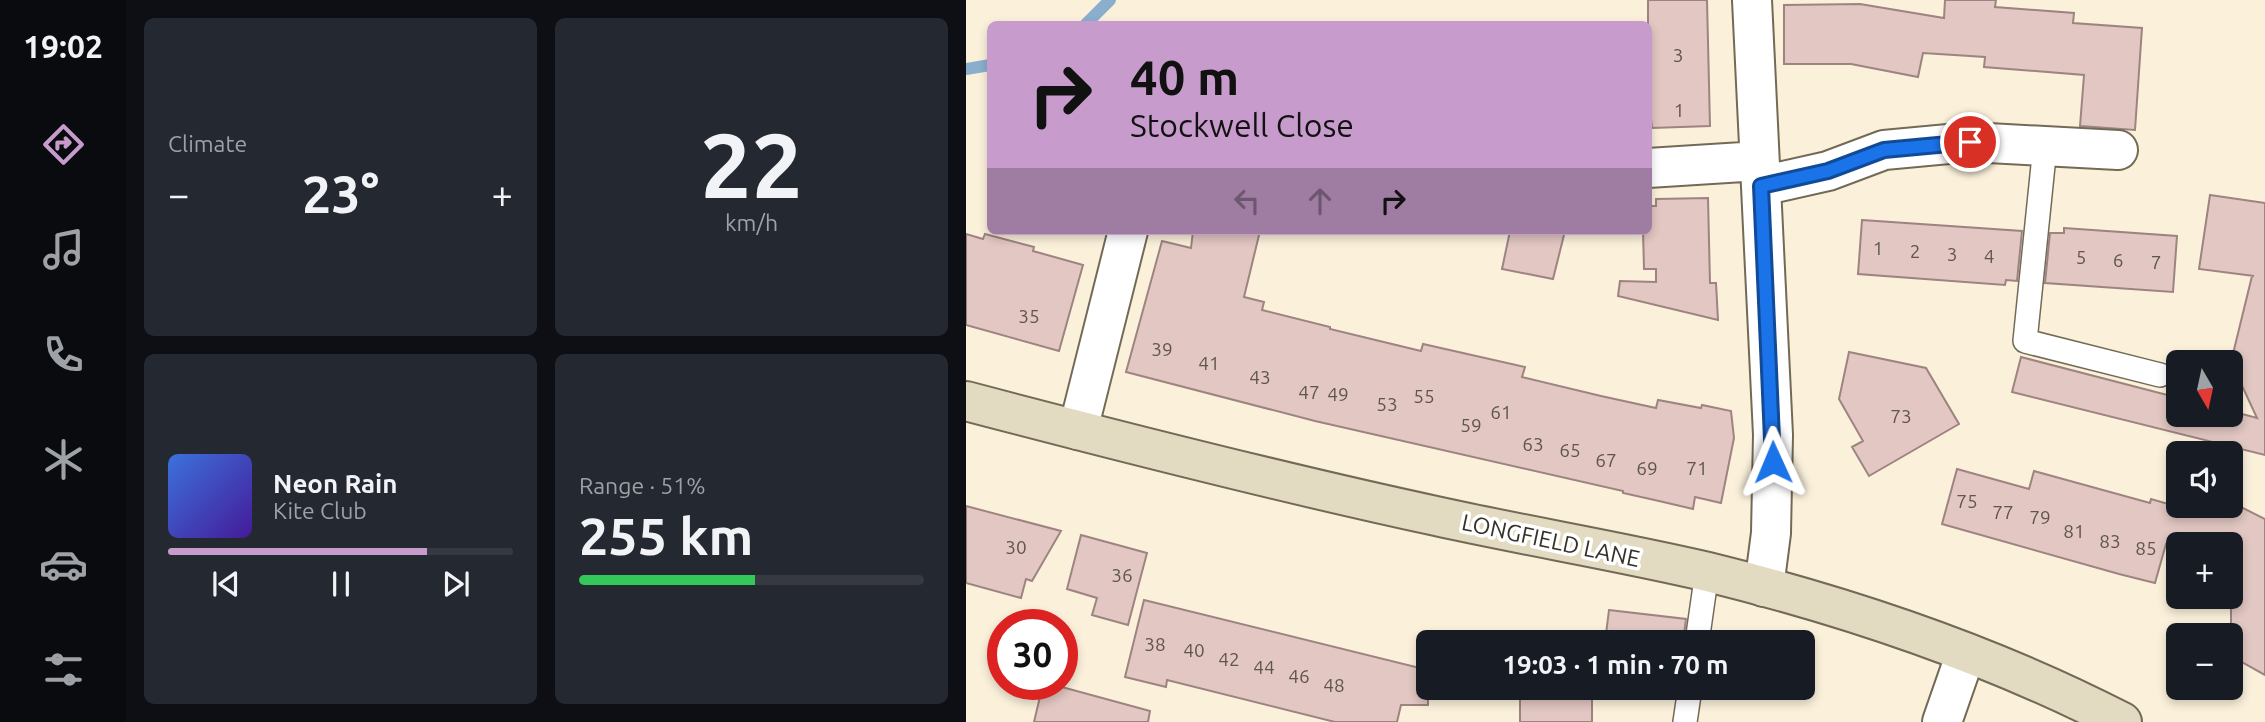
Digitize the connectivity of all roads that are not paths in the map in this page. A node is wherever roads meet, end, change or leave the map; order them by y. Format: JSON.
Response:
{"nodes":[{"id":1,"x":1752,"y":0,"type":"edge"},
{"id":2,"x":2045,"y":146,"type":"junction"},
{"id":3,"x":2118,"y":150,"type":"dead end"},
{"id":4,"x":1652,"y":168,"type":"edge"},
{"id":5,"x":1760,"y":174,"type":"junction"},
{"id":6,"x":1127,"y":235,"type":"edge"},
{"id":7,"x":2160,"y":375,"type":"dead end"},
{"id":8,"x":966,"y":401,"type":"edge"},
{"id":9,"x":1078,"y":430,"type":"junction"},
{"id":10,"x":1707,"y":572,"type":"junction"},
{"id":11,"x":1764,"y":587,"type":"junction"},
{"id":12,"x":1699,"y":630,"type":"edge"},
{"id":13,"x":1966,"y":653,"type":"junction"},
{"id":14,"x":1688,"y":700,"type":"edge"},
{"id":15,"x":1685,"y":722,"type":"edge"},
{"id":16,"x":1942,"y":722,"type":"edge"},
{"id":17,"x":2122,"y":722,"type":"edge"}],
"edges":[{"from":1,"to":5,"type":"street"},
{"from":2,"to":3,"type":"street"},
{"from":2,"to":5,"type":"street"},
{"from":2,"to":7,"type":"lane"},
{"from":4,"to":5,"type":"street"},
{"from":5,"to":11,"type":"street"},
{"from":6,"to":9,"type":"street"},
{"from":8,"to":9,"type":"street","name":"LONGFIELD LANE"},
{"from":9,"to":10,"type":"street","name":"LONGFIELD LANE"},
{"from":10,"to":11,"type":"street","name":"LONGFIELD LANE"},
{"from":10,"to":12,"type":"lane"},
{"from":11,"to":13,"type":"street","name":"LONGFIELD LANE"},
{"from":13,"to":16,"type":"street"},
{"from":13,"to":17,"type":"street","name":"LONGFIELD LANE"},
{"from":14,"to":15,"type":"lane"}]}
